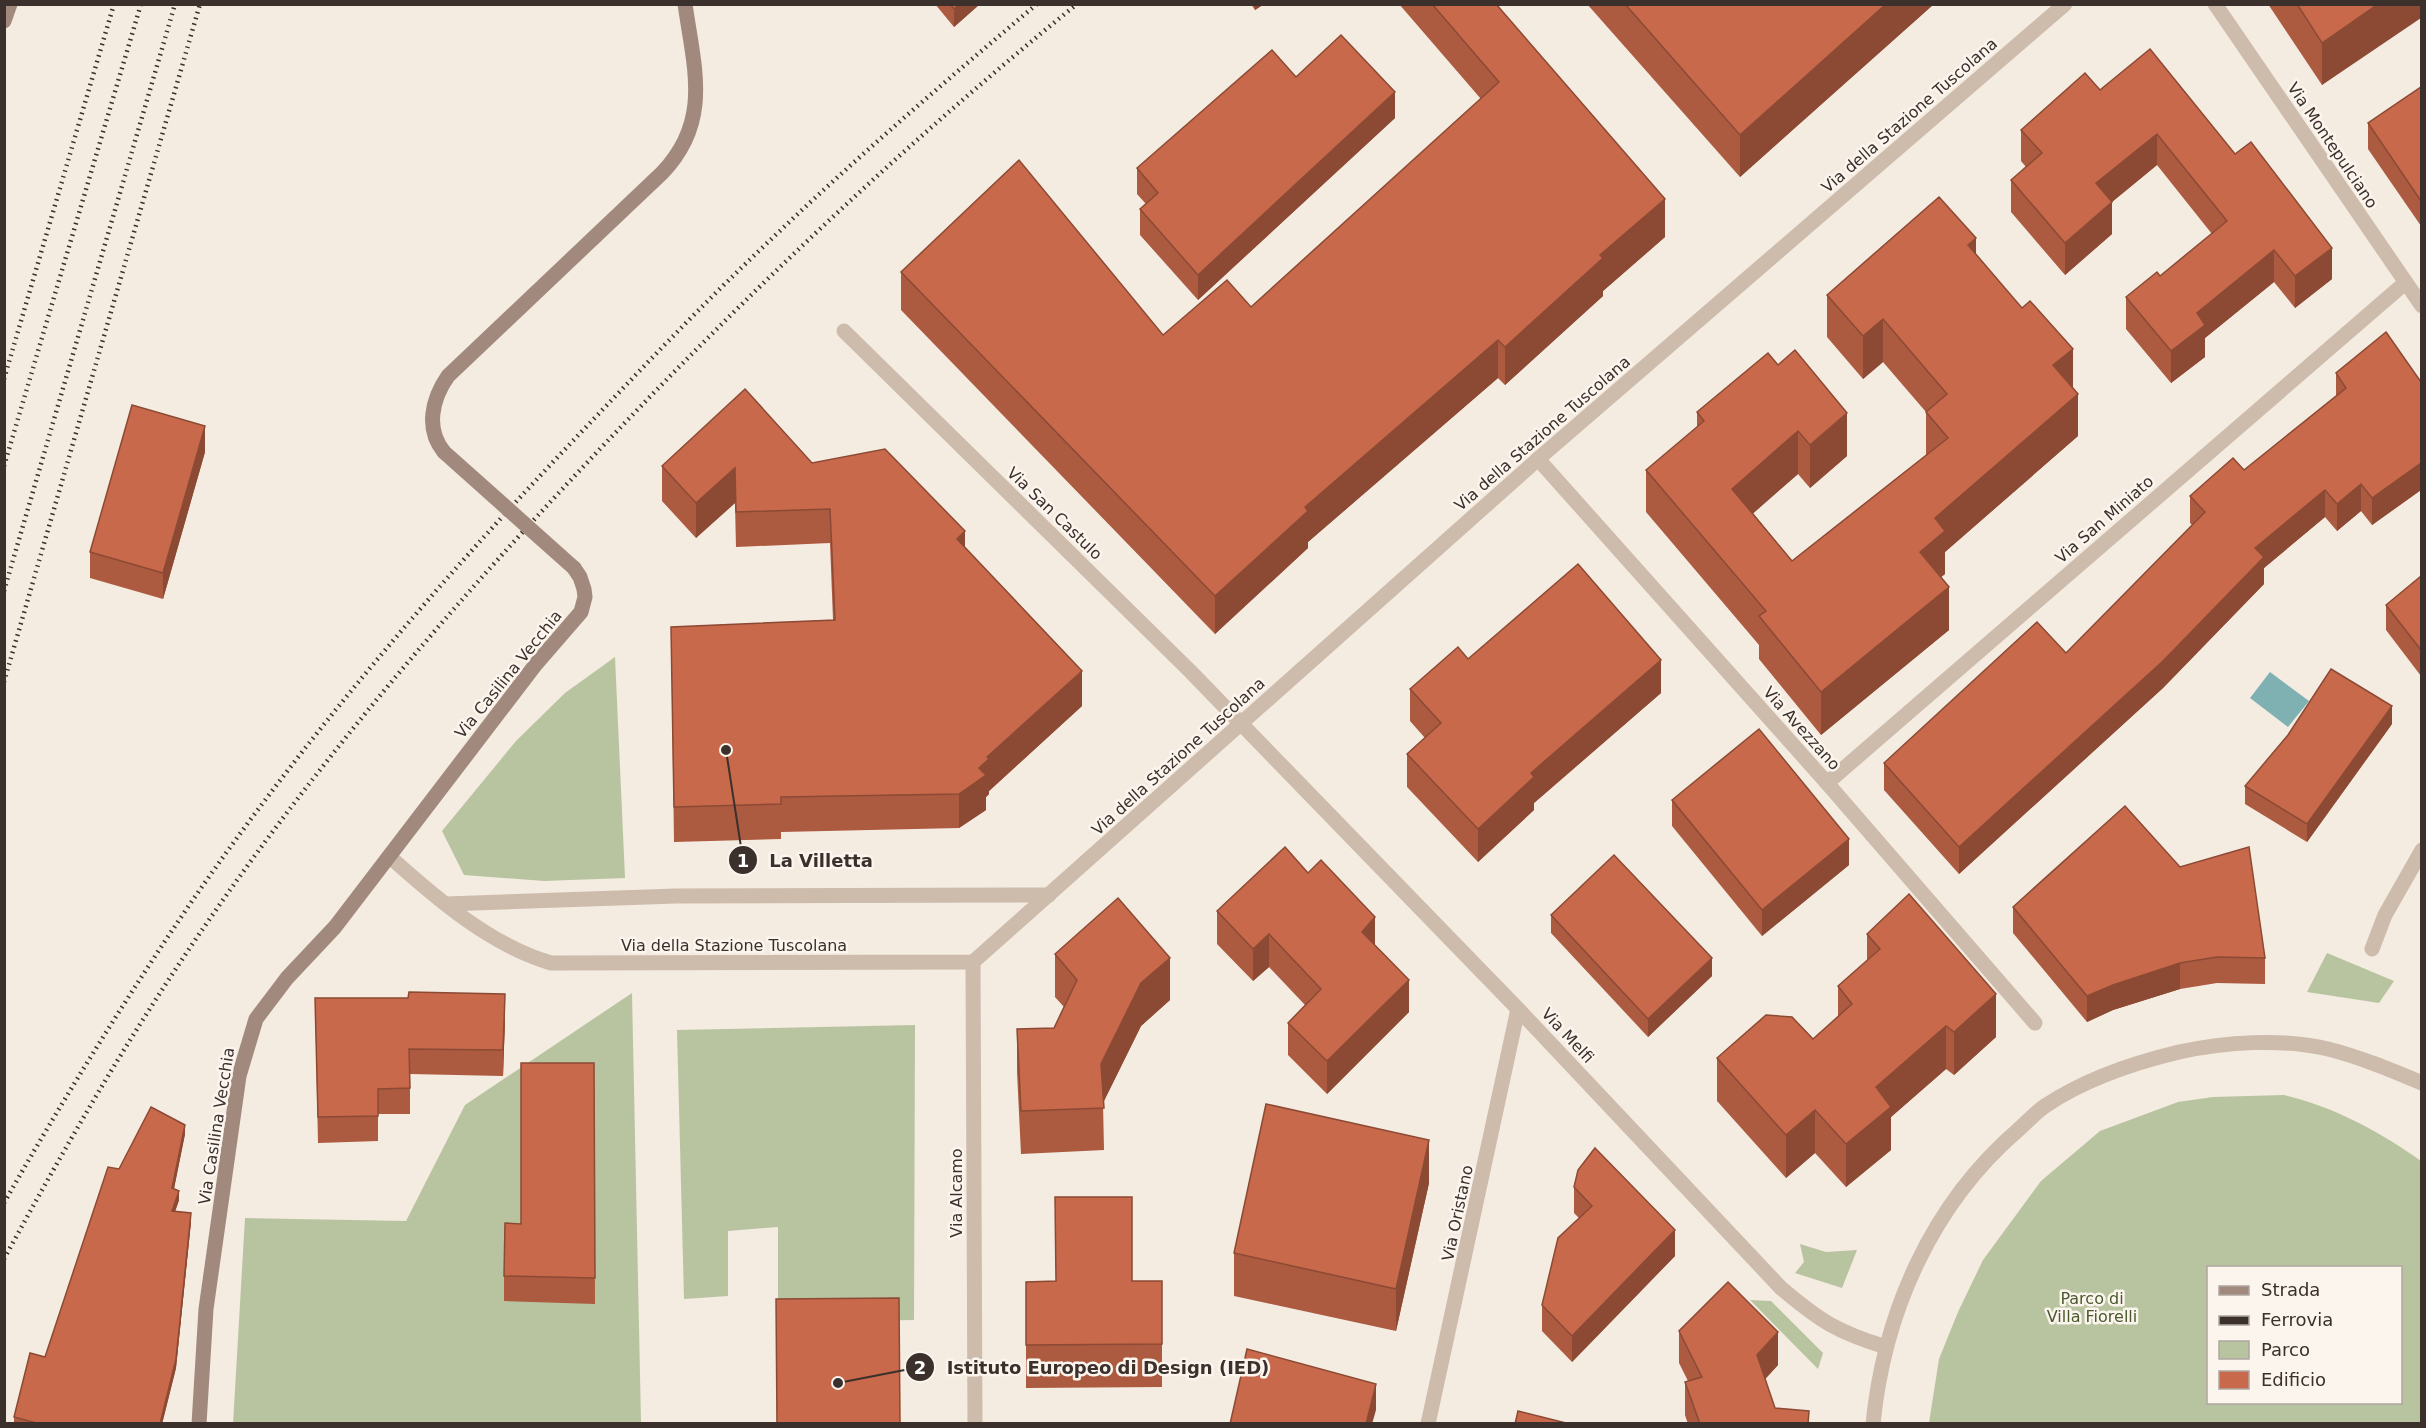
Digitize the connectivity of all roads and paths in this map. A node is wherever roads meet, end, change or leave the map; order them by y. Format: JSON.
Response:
{"nodes":[{"id":1,"x":685,"y":4,"type":"edge"},
{"id":2,"x":2065,"y":4,"type":"edge"},
{"id":3,"x":2215,"y":4,"type":"edge"},
{"id":4,"x":7,"y":5,"type":"edge"},
{"id":5,"x":4,"y":21,"type":"edge"},
{"id":6,"x":2405,"y":283,"type":"junction"},
{"id":7,"x":2421,"y":306,"type":"edge"},
{"id":8,"x":844,"y":331,"type":"dead end"},
{"id":9,"x":1538,"y":459,"type":"junction"},
{"id":10,"x":1240,"y":723,"type":"junction"},
{"id":11,"x":1827,"y":783,"type":"junction"},
{"id":12,"x":2421,"y":850,"type":"edge"},
{"id":13,"x":390,"y":857,"type":"junction"},
{"id":14,"x":1049,"y":895,"type":"junction"},
{"id":15,"x":446,"y":904,"type":"junction"},
{"id":16,"x":2372,"y":949,"type":"dead end"},
{"id":17,"x":973,"y":962,"type":"junction"},
{"id":18,"x":1518,"y":1009,"type":"junction"},
{"id":19,"x":2035,"y":1023,"type":"dead end"},
{"id":20,"x":2421,"y":1083,"type":"edge"},
{"id":21,"x":1886,"y":1347,"type":"junction"},
{"id":22,"x":199,"y":1424,"type":"edge"},
{"id":23,"x":975,"y":1424,"type":"edge"},
{"id":24,"x":1428,"y":1424,"type":"edge"},
{"id":25,"x":1873,"y":1424,"type":"edge"}],
"edges":[{"from":1,"to":13,"type":"street","name":"Via Casilina Vecchia","bridge":true},
{"from":2,"to":9,"type":"street","name":"Via della Stazione Tuscolana"},
{"from":3,"to":6,"type":"street","name":"Via Montepulciano"},
{"from":4,"to":5,"type":"street"},
{"from":6,"to":7,"type":"street","name":"Via Montepulciano"},
{"from":6,"to":11,"type":"street","name":"Via San Miniato"},
{"from":8,"to":10,"type":"street","name":"Via San Castulo"},
{"from":9,"to":10,"type":"street","name":"Via della Stazione Tuscolana"},
{"from":9,"to":11,"type":"street","name":"Via Avezzano"},
{"from":10,"to":14,"type":"street","name":"Via della Stazione Tuscolana"},
{"from":10,"to":18,"type":"street","name":"Via Melfi"},
{"from":11,"to":19,"type":"street","name":"Via Avezzano"},
{"from":12,"to":16,"type":"street"},
{"from":13,"to":15,"type":"street","name":"Via della Stazione Tuscolana"},
{"from":13,"to":22,"type":"street","name":"Via Casilina Vecchia"},
{"from":14,"to":15,"type":"street"},
{"from":14,"to":17,"type":"street","name":"Via della Stazione Tuscolana"},
{"from":15,"to":17,"type":"street","name":"Via della Stazione Tuscolana"},
{"from":17,"to":23,"type":"street","name":"Via Alcamo"},
{"from":18,"to":21,"type":"street","name":"Via Melfi"},
{"from":18,"to":24,"type":"street","name":"Via Oristano"},
{"from":20,"to":21,"type":"street"},
{"from":21,"to":25,"type":"street"}]}
